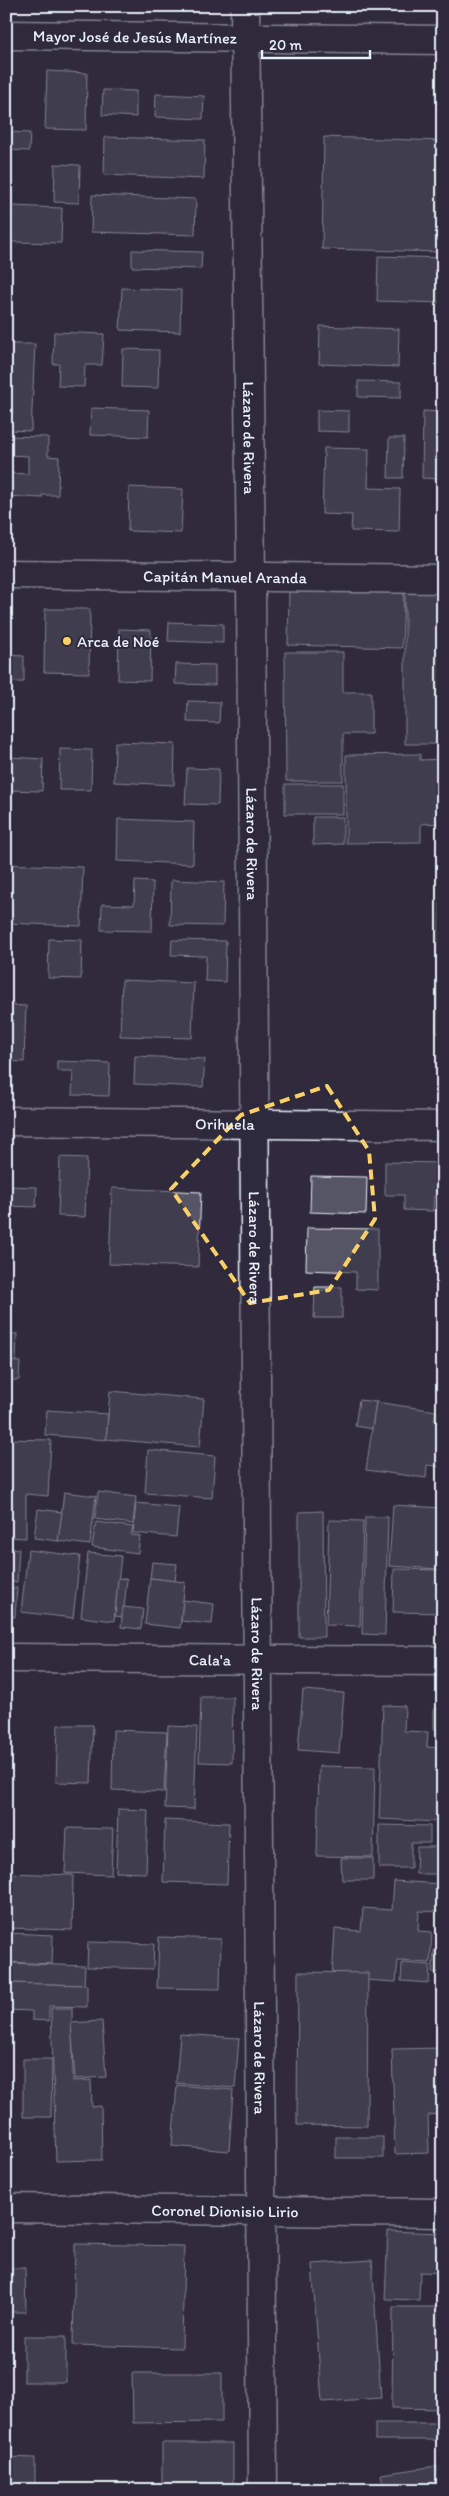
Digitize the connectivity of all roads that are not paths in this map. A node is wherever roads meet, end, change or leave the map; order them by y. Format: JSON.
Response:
{"nodes":[{"id":1,"x":245,"y":6,"type":"edge"},
{"id":2,"x":6,"y":35,"type":"edge"},
{"id":3,"x":245,"y":38,"type":"junction"},
{"id":4,"x":443,"y":40,"type":"edge"},
{"id":5,"x":6,"y":574,"type":"edge"},
{"id":6,"x":251,"y":577,"type":"junction"},
{"id":7,"x":443,"y":579,"type":"edge"},
{"id":8,"x":6,"y":1121,"type":"edge"},
{"id":9,"x":254,"y":1124,"type":"junction"},
{"id":10,"x":443,"y":1126,"type":"edge"},
{"id":11,"x":6,"y":1658,"type":"edge"},
{"id":12,"x":258,"y":1659,"type":"junction"},
{"id":13,"x":443,"y":1661,"type":"edge"},
{"id":14,"x":6,"y":2208,"type":"edge"},
{"id":15,"x":261,"y":2211,"type":"junction"},
{"id":16,"x":443,"y":2213,"type":"edge"},
{"id":17,"x":263,"y":2490,"type":"edge"}],
"edges":[{"from":1,"to":3,"type":"street","name":"Lázaro de Rivera"},
{"from":2,"to":3,"type":"street","name":"Mayor José de Jesús Martínez"},
{"from":3,"to":4,"type":"street","name":"Mayor José de Jesús Martínez"},
{"from":3,"to":6,"type":"street","name":"Lázaro de Rivera"},
{"from":5,"to":6,"type":"street","name":"Capitán Manuel Aranda"},
{"from":6,"to":7,"type":"street","name":"Capitán Manuel Aranda"},
{"from":6,"to":9,"type":"street","name":"Lázaro de Rivera"},
{"from":8,"to":9,"type":"street","name":"Orihuela"},
{"from":9,"to":10,"type":"street","name":"Orihuela"},
{"from":9,"to":12,"type":"street","name":"Lázaro de Rivera"},
{"from":11,"to":12,"type":"street","name":"Cala'a"},
{"from":12,"to":13,"type":"street","name":"Cala'a"},
{"from":12,"to":15,"type":"street","name":"Lázaro de Rivera"},
{"from":14,"to":15,"type":"street","name":"Coronel Dionisio Lirio"},
{"from":15,"to":16,"type":"street","name":"Coronel Dionisio Lirio"},
{"from":15,"to":17,"type":"street","name":"Lázaro de Rivera"}]}
